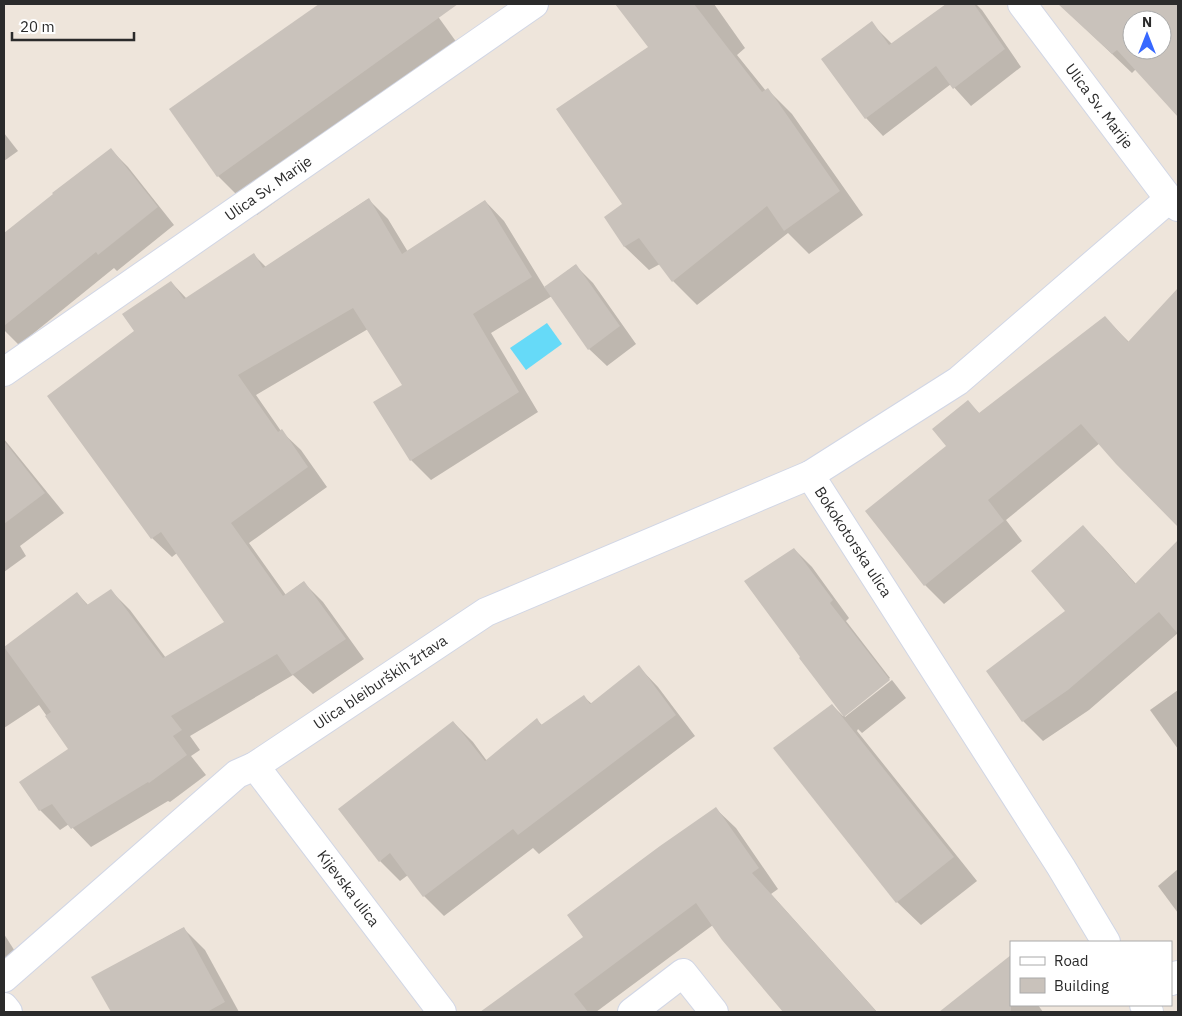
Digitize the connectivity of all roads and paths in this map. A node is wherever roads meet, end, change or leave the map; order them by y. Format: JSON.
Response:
{"nodes":[{"id":1,"x":1022,"y":4,"type":"edge"},
{"id":2,"x":517,"y":8,"type":"edge"},
{"id":3,"x":1174,"y":203,"type":"edge"},
{"id":4,"x":4,"y":372,"type":"edge"},
{"id":5,"x":810,"y":475,"type":"junction"},
{"id":6,"x":255,"y":766,"type":"junction"},
{"id":7,"x":1105,"y":941,"type":"edge"},
{"id":8,"x":4,"y":978,"type":"edge"},
{"id":9,"x":4,"y":1007,"type":"edge"},
{"id":10,"x":8,"y":1012,"type":"edge"},
{"id":11,"x":442,"y":1012,"type":"edge"},
{"id":12,"x":632,"y":1012,"type":"edge"},
{"id":13,"x":714,"y":1012,"type":"edge"}],
"edges":[{"from":1,"to":3,"type":"street","name":"Ulica Sv. Marije"},
{"from":2,"to":4,"type":"street","name":"Ulica Sv. Marije"},
{"from":3,"to":5,"type":"street","name":"Bokokotorska ulica"},
{"from":5,"to":6,"type":"street","name":"Ulica bleiburških žrtava"},
{"from":5,"to":7,"type":"street","name":"Bokokotorska ulica"},
{"from":6,"to":8,"type":"street","name":"Ulica bleiburških žrtava"},
{"from":6,"to":11,"type":"street","name":"Kijevska ulica"},
{"from":9,"to":10,"type":"street"},
{"from":12,"to":13,"type":"street"}]}
